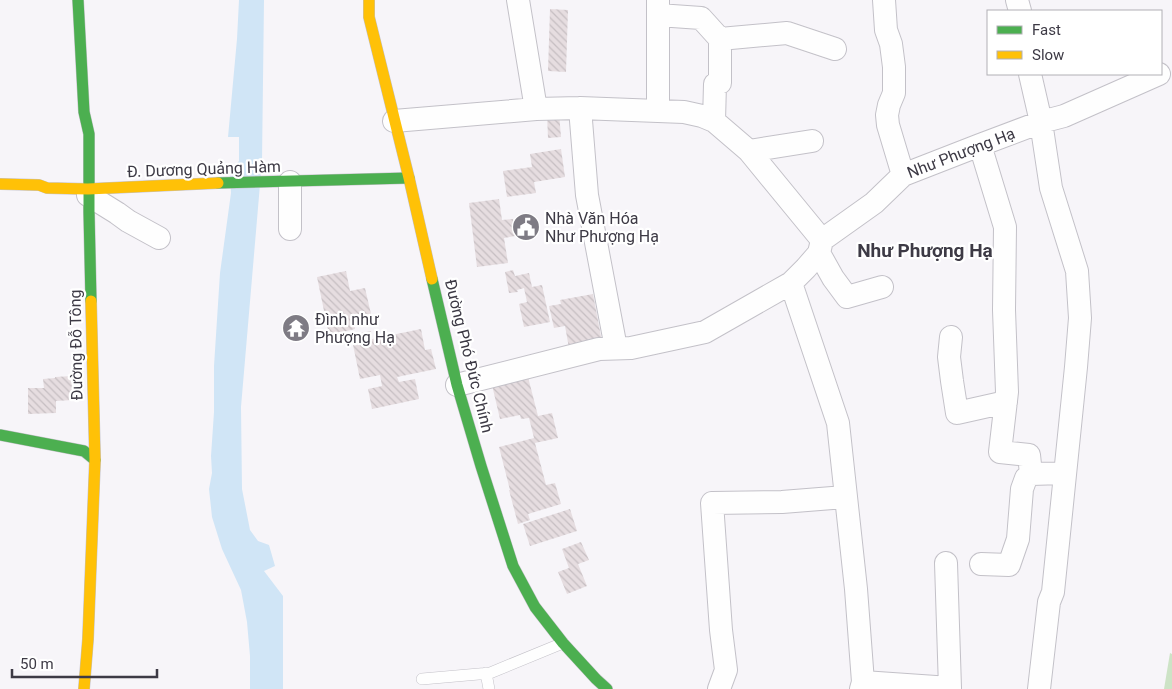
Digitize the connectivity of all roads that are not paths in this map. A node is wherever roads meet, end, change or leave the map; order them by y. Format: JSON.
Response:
{"nodes":[{"id":1,"x":78,"y":0,"type":"edge"},
{"id":2,"x":369,"y":0,"type":"edge"},
{"id":3,"x":518,"y":0,"type":"edge"},
{"id":4,"x":884,"y":0,"type":"edge"},
{"id":5,"x":658,"y":8,"type":"edge"},
{"id":6,"x":720,"y":39,"type":"junction"},
{"id":7,"x":836,"y":49,"type":"dead end"},
{"id":8,"x":1030,"y":75,"type":"edge"},
{"id":9,"x":1156,"y":75,"type":"edge"},
{"id":10,"x":580,"y":108,"type":"junction"},
{"id":11,"x":536,"y":109,"type":"junction"},
{"id":12,"x":658,"y":111,"type":"junction"},
{"id":13,"x":394,"y":120,"type":"junction"},
{"id":14,"x":714,"y":120,"type":"junction"},
{"id":15,"x":1041,"y":122,"type":"junction"},
{"id":16,"x":812,"y":141,"type":"dead end"},
{"id":17,"x":980,"y":145,"type":"junction"},
{"id":18,"x":749,"y":151,"type":"junction"},
{"id":19,"x":902,"y":175,"type":"junction"},
{"id":20,"x":409,"y":178,"type":"junction"},
{"id":21,"x":286,"y":182,"type":"junction"},
{"id":22,"x":0,"y":184,"type":"edge"},
{"id":23,"x":88,"y":192,"type":"junction"},
{"id":24,"x":290,"y":229,"type":"dead end"},
{"id":25,"x":159,"y":238,"type":"dead end"},
{"id":26,"x":821,"y":247,"type":"junction"},
{"id":27,"x":791,"y":283,"type":"junction"},
{"id":28,"x":882,"y":287,"type":"dead end"},
{"id":29,"x":951,"y":337,"type":"dead end"},
{"id":30,"x":616,"y":348,"type":"junction"},
{"id":31,"x":457,"y":385,"type":"junction"},
{"id":32,"x":1006,"y":402,"type":"junction"},
{"id":33,"x":0,"y":435,"type":"edge"},
{"id":34,"x":95,"y":460,"type":"junction"},
{"id":35,"x":1064,"y":473,"type":"junction"},
{"id":36,"x":1031,"y":474,"type":"junction"},
{"id":37,"x":845,"y":497,"type":"junction"},
{"id":38,"x":946,"y":563,"type":"dead end"},
{"id":39,"x":981,"y":564,"type":"dead end"},
{"id":40,"x":563,"y":643,"type":"junction"},
{"id":41,"x":486,"y":673,"type":"junction"},
{"id":42,"x":422,"y":680,"type":"dead end"},
{"id":43,"x":862,"y":686,"type":"edge"},
{"id":44,"x":956,"y":688,"type":"edge"},
{"id":45,"x":84,"y":689,"type":"edge"},
{"id":46,"x":489,"y":689,"type":"edge"},
{"id":47,"x":607,"y":689,"type":"edge"},
{"id":48,"x":719,"y":689,"type":"edge"},
{"id":49,"x":1039,"y":689,"type":"edge"}],
"edges":[{"from":1,"to":23,"type":"main road","name":"Đường Đỗ Tông"},
{"from":2,"to":13,"type":"main road","name":"Đường Phó Đức Chính"},
{"from":3,"to":11,"type":"street"},
{"from":4,"to":19,"type":"street"},
{"from":5,"to":6,"type":"street"},
{"from":5,"to":12,"type":"street"},
{"from":6,"to":7,"type":"street"},
{"from":6,"to":14,"type":"street"},
{"from":8,"to":15,"type":"street"},
{"from":9,"to":15,"type":"street","name":"Như Phượng Hạ"},
{"from":10,"to":11,"type":"street"},
{"from":10,"to":12,"type":"street"},
{"from":10,"to":30,"type":"street"},
{"from":11,"to":13,"type":"street"},
{"from":12,"to":14,"type":"street"},
{"from":13,"to":20,"type":"main road","name":"Đường Phó Đức Chính"},
{"from":14,"to":18,"type":"street"},
{"from":15,"to":17,"type":"street","name":"Như Phượng Hạ"},
{"from":15,"to":35,"type":"street"},
{"from":16,"to":18,"type":"street"},
{"from":17,"to":19,"type":"street","name":"Như Phượng Hạ"},
{"from":17,"to":32,"type":"street"},
{"from":18,"to":26,"type":"street"},
{"from":19,"to":26,"type":"street","name":"Như Phượng Hạ"},
{"from":20,"to":21,"type":"main road","name":"Đ. Dương Quảng Hàm"},
{"from":20,"to":31,"type":"main road","name":"Đường Phó Đức Chính"},
{"from":21,"to":23,"type":"main road","name":"Đ. Dương Quảng Hàm"},
{"from":21,"to":24,"type":"street"},
{"from":22,"to":23,"type":"main road","name":"Đ. Dương Quảng Hàm"},
{"from":23,"to":25,"type":"street"},
{"from":23,"to":34,"type":"main road","name":"Đường Đỗ Tông"},
{"from":26,"to":27,"type":"street","name":"Như Phượng Hạ"},
{"from":26,"to":28,"type":"street"},
{"from":27,"to":30,"type":"street","name":"Như Phượng Hạ"},
{"from":27,"to":37,"type":"street"},
{"from":29,"to":32,"type":"street"},
{"from":30,"to":31,"type":"street","name":"Như Phượng Hạ"},
{"from":31,"to":40,"type":"main road","name":"Đường Phó Đức Chính"},
{"from":32,"to":36,"type":"street"},
{"from":33,"to":34,"type":"main road"},
{"from":34,"to":45,"type":"main road","name":"Đường Đỗ Tông"},
{"from":35,"to":36,"type":"street"},
{"from":35,"to":49,"type":"street"},
{"from":36,"to":39,"type":"street"},
{"from":37,"to":43,"type":"street"},
{"from":37,"to":48,"type":"street"},
{"from":38,"to":44,"type":"street"},
{"from":40,"to":41,"type":"lane"},
{"from":40,"to":47,"type":"main road","name":"Đường Phó Đức Chính"},
{"from":41,"to":42,"type":"lane"},
{"from":41,"to":46,"type":"lane"},
{"from":43,"to":44,"type":"street"}]}
